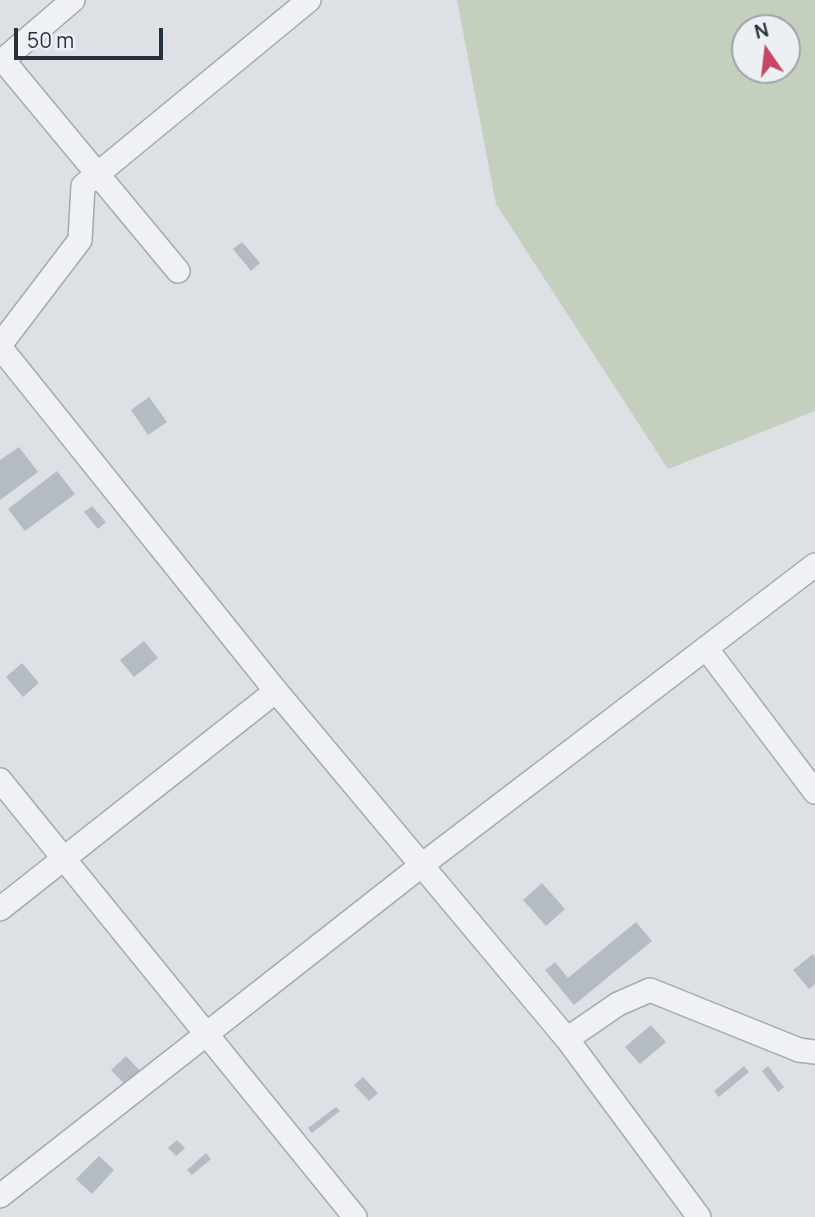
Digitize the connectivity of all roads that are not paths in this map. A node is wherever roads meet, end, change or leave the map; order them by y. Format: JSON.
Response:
{"nodes":[{"id":1,"x":73,"y":0,"type":"edge"},
{"id":2,"x":301,"y":2,"type":"edge"},
{"id":3,"x":98,"y":174,"type":"junction"},
{"id":4,"x":178,"y":271,"type":"dead end"},
{"id":5,"x":0,"y":346,"type":"edge"},
{"id":6,"x":815,"y":565,"type":"edge"},
{"id":7,"x":706,"y":648,"type":"junction"},
{"id":8,"x":276,"y":691,"type":"junction"},
{"id":9,"x":0,"y":780,"type":"edge"},
{"id":10,"x":815,"y":792,"type":"edge"},
{"id":11,"x":64,"y":859,"type":"junction"},
{"id":12,"x":422,"y":865,"type":"junction"},
{"id":13,"x":0,"y":909,"type":"edge"},
{"id":14,"x":208,"y":1034,"type":"junction"},
{"id":15,"x":567,"y":1039,"type":"junction"},
{"id":16,"x":807,"y":1051,"type":"edge"},
{"id":17,"x":815,"y":1070,"type":"edge"},
{"id":18,"x":0,"y":1196,"type":"edge"},
{"id":19,"x":696,"y":1216,"type":"edge"},
{"id":20,"x":355,"y":1217,"type":"edge"}],
"edges":[{"from":1,"to":3,"type":"street"},
{"from":2,"to":3,"type":"street"},
{"from":3,"to":4,"type":"street"},
{"from":3,"to":5,"type":"street"},
{"from":5,"to":8,"type":"street"},
{"from":6,"to":7,"type":"street"},
{"from":7,"to":10,"type":"street"},
{"from":7,"to":12,"type":"street"},
{"from":8,"to":11,"type":"street"},
{"from":8,"to":12,"type":"street"},
{"from":9,"to":11,"type":"street"},
{"from":11,"to":13,"type":"street"},
{"from":11,"to":14,"type":"street"},
{"from":12,"to":14,"type":"street"},
{"from":12,"to":15,"type":"street"},
{"from":14,"to":18,"type":"street"},
{"from":14,"to":20,"type":"street"},
{"from":15,"to":16,"type":"street"},
{"from":15,"to":19,"type":"street"},
{"from":16,"to":17,"type":"street"}]}
